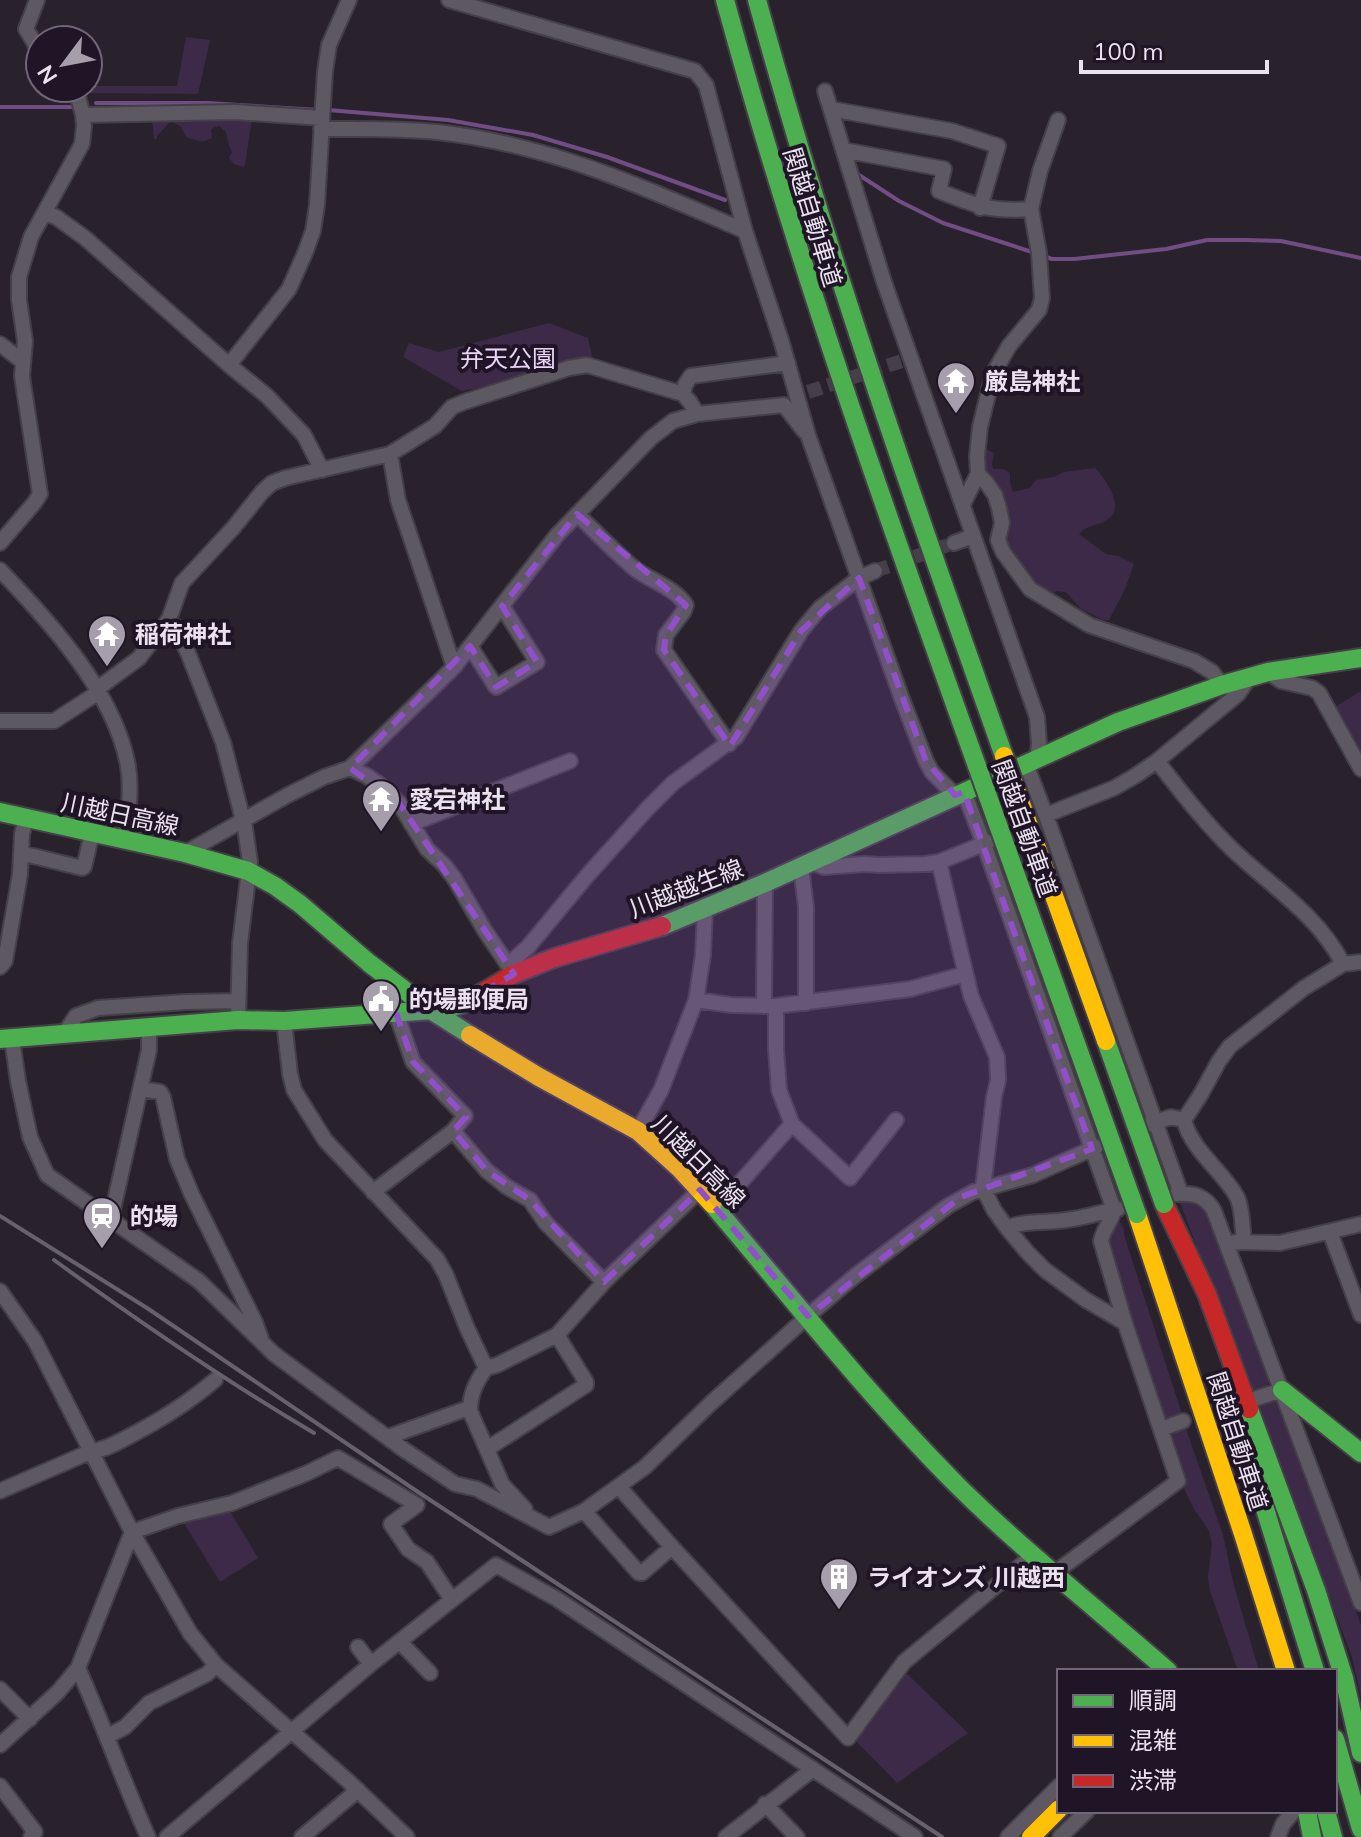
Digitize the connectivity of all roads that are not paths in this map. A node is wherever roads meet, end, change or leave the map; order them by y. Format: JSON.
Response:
{"nodes":[{"id":1,"x":37,"y":0,"type":"edge"},
{"id":2,"x":349,"y":0,"type":"edge"},
{"id":3,"x":449,"y":0,"type":"edge"},
{"id":4,"x":725,"y":0,"type":"edge"},
{"id":5,"x":757,"y":0,"type":"edge"},
{"id":6,"x":28,"y":24,"type":"edge"},
{"id":7,"x":825,"y":91,"type":"dead end"},
{"id":8,"x":79,"y":104,"type":"edge"},
{"id":9,"x":831,"y":109,"type":"junction"},
{"id":10,"x":83,"y":115,"type":"junction"},
{"id":11,"x":322,"y":117,"type":"junction"},
{"id":12,"x":1058,"y":120,"type":"dead end"},
{"id":13,"x":843,"y":150,"type":"junction"},
{"id":14,"x":980,"y":208,"type":"junction"},
{"id":15,"x":1031,"y":209,"type":"junction"},
{"id":16,"x":44,"y":213,"type":"junction"},
{"id":17,"x":745,"y":231,"type":"junction"},
{"id":18,"x":0,"y":344,"type":"edge"},
{"id":19,"x":23,"y":362,"type":"junction"},
{"id":20,"x":788,"y":363,"type":"junction"},
{"id":21,"x":229,"y":365,"type":"junction"},
{"id":22,"x":683,"y":394,"type":"junction"},
{"id":23,"x":697,"y":414,"type":"junction"},
{"id":24,"x":808,"y":435,"type":"junction"},
{"id":25,"x":390,"y":454,"type":"junction"},
{"id":26,"x":322,"y":470,"type":"junction"},
{"id":27,"x":978,"y":474,"type":"junction"},
{"id":28,"x":963,"y":504,"type":"junction"},
{"id":29,"x":577,"y":514,"type":"junction"},
{"id":30,"x":973,"y":536,"type":"junction"},
{"id":31,"x":0,"y":543,"type":"edge"},
{"id":32,"x":954,"y":543,"type":"tunnel mouth"},
{"id":33,"x":0,"y":570,"type":"edge"},
{"id":34,"x":875,"y":571,"type":"tunnel mouth"},
{"id":35,"x":859,"y":578,"type":"junction"},
{"id":36,"x":502,"y":606,"type":"junction"},
{"id":37,"x":169,"y":619,"type":"junction"},
{"id":38,"x":470,"y":646,"type":"junction"},
{"id":39,"x":1361,"y":658,"type":"edge"},
{"id":40,"x":454,"y":667,"type":"junction"},
{"id":41,"x":1268,"y":672,"type":"junction"},
{"id":42,"x":1248,"y":679,"type":"junction"},
{"id":43,"x":1222,"y":685,"type":"junction"},
{"id":44,"x":98,"y":691,"type":"junction"},
{"id":45,"x":0,"y":721,"type":"edge"},
{"id":46,"x":729,"y":744,"type":"junction"},
{"id":47,"x":570,"y":761,"type":"dead end"},
{"id":48,"x":1032,"y":761,"type":"junction"},
{"id":49,"x":1157,"y":761,"type":"junction"},
{"id":50,"x":350,"y":768,"type":"junction"},
{"id":51,"x":1361,"y":769,"type":"edge"},
{"id":52,"x":959,"y":794,"type":"junction"},
{"id":53,"x":0,"y":812,"type":"edge"},
{"id":54,"x":26,"y":819,"type":"junction"},
{"id":55,"x":244,"y":819,"type":"junction"},
{"id":56,"x":1046,"y":820,"type":"junction"},
{"id":57,"x":411,"y":824,"type":"junction"},
{"id":58,"x":92,"y":833,"type":"junction"},
{"id":59,"x":125,"y":840,"type":"junction"},
{"id":60,"x":986,"y":843,"type":"junction"},
{"id":61,"x":21,"y":853,"type":"junction"},
{"id":62,"x":185,"y":853,"type":"junction"},
{"id":63,"x":939,"y":862,"type":"junction"},
{"id":64,"x":806,"y":864,"type":"junction"},
{"id":65,"x":248,"y":871,"type":"junction"},
{"id":66,"x":765,"y":883,"type":"junction"},
{"id":67,"x":705,"y":909,"type":"junction"},
{"id":68,"x":1361,"y":962,"type":"edge"},
{"id":69,"x":1343,"y":964,"type":"junction"},
{"id":70,"x":0,"y":967,"type":"edge"},
{"id":71,"x":511,"y":970,"type":"junction"},
{"id":72,"x":965,"y":974,"type":"junction"},
{"id":73,"x":696,"y":1000,"type":"junction"},
{"id":74,"x":806,"y":1003,"type":"junction"},
{"id":75,"x":770,"y":1006,"type":"junction"},
{"id":76,"x":429,"y":1009,"type":"junction"},
{"id":77,"x":238,"y":1011,"type":"junction"},
{"id":78,"x":396,"y":1013,"type":"junction"},
{"id":79,"x":284,"y":1021,"type":"junction"},
{"id":80,"x":149,"y":1026,"type":"junction"},
{"id":81,"x":64,"y":1034,"type":"junction"},
{"id":82,"x":6,"y":1039,"type":"edge"},
{"id":83,"x":141,"y":1089,"type":"junction"},
{"id":84,"x":896,"y":1120,"type":"dead end"},
{"id":85,"x":1184,"y":1120,"type":"junction"},
{"id":86,"x":1153,"y":1123,"type":"junction"},
{"id":87,"x":792,"y":1124,"type":"junction"},
{"id":88,"x":453,"y":1131,"type":"junction"},
{"id":89,"x":638,"y":1131,"type":"junction"},
{"id":90,"x":1094,"y":1148,"type":"junction"},
{"id":91,"x":983,"y":1188,"type":"junction"},
{"id":92,"x":700,"y":1190,"type":"junction"},
{"id":93,"x":373,"y":1192,"type":"junction"},
{"id":94,"x":1174,"y":1197,"type":"junction"},
{"id":95,"x":717,"y":1209,"type":"junction"},
{"id":96,"x":1116,"y":1209,"type":"junction"},
{"id":97,"x":111,"y":1218,"type":"junction"},
{"id":98,"x":1361,"y":1224,"type":"edge"},
{"id":99,"x":1007,"y":1228,"type":"junction"},
{"id":100,"x":1330,"y":1232,"type":"junction"},
{"id":101,"x":1244,"y":1241,"type":"junction"},
{"id":102,"x":1226,"y":1242,"type":"junction"},
{"id":103,"x":604,"y":1282,"type":"junction"},
{"id":104,"x":0,"y":1291,"type":"edge"},
{"id":105,"x":1361,"y":1315,"type":"edge"},
{"id":106,"x":808,"y":1316,"type":"junction"},
{"id":107,"x":1125,"y":1323,"type":"junction"},
{"id":108,"x":557,"y":1335,"type":"junction"},
{"id":109,"x":262,"y":1343,"type":"junction"},
{"id":110,"x":486,"y":1368,"type":"junction"},
{"id":111,"x":215,"y":1380,"type":"dead end"},
{"id":112,"x":1282,"y":1390,"type":"junction"},
{"id":113,"x":1257,"y":1398,"type":"tunnel mouth"},
{"id":114,"x":470,"y":1411,"type":"junction"},
{"id":115,"x":1183,"y":1421,"type":"tunnel mouth"},
{"id":116,"x":1161,"y":1429,"type":"junction"},
{"id":117,"x":388,"y":1437,"type":"junction"},
{"id":118,"x":487,"y":1449,"type":"junction"},
{"id":119,"x":92,"y":1451,"type":"junction"},
{"id":120,"x":1361,"y":1453,"type":"edge"},
{"id":121,"x":619,"y":1487,"type":"junction"},
{"id":122,"x":0,"y":1491,"type":"edge"},
{"id":123,"x":584,"y":1511,"type":"junction"},
{"id":124,"x":529,"y":1516,"type":"junction"},
{"id":125,"x":132,"y":1532,"type":"junction"},
{"id":126,"x":1243,"y":1534,"type":"junction"},
{"id":127,"x":672,"y":1547,"type":"junction"},
{"id":128,"x":1032,"y":1556,"type":"junction"},
{"id":129,"x":1053,"y":1574,"type":"junction"},
{"id":130,"x":1355,"y":1577,"type":"edge"},
{"id":131,"x":452,"y":1600,"type":"junction"},
{"id":132,"x":1361,"y":1603,"type":"edge"},
{"id":133,"x":400,"y":1642,"type":"junction"},
{"id":134,"x":358,"y":1647,"type":"dead end"},
{"id":135,"x":371,"y":1664,"type":"junction"},
{"id":136,"x":216,"y":1665,"type":"junction"},
{"id":137,"x":78,"y":1668,"type":"junction"},
{"id":138,"x":1166,"y":1669,"type":"edge"},
{"id":139,"x":1269,"y":1669,"type":"edge"},
{"id":140,"x":1285,"y":1669,"type":"edge"},
{"id":141,"x":1314,"y":1669,"type":"edge"},
{"id":142,"x":430,"y":1673,"type":"dead end"},
{"id":143,"x":0,"y":1689,"type":"edge"},
{"id":144,"x":30,"y":1719,"type":"junction"},
{"id":145,"x":292,"y":1731,"type":"junction"},
{"id":146,"x":108,"y":1736,"type":"junction"},
{"id":147,"x":0,"y":1745,"type":"edge"},
{"id":148,"x":1337,"y":1746,"type":"edge"},
{"id":149,"x":1361,"y":1753,"type":"edge"},
{"id":150,"x":813,"y":1769,"type":"junction"},
{"id":151,"x":0,"y":1786,"type":"edge"},
{"id":152,"x":1057,"y":1788,"type":"edge"},
{"id":153,"x":358,"y":1790,"type":"junction"},
{"id":154,"x":765,"y":1804,"type":"junction"},
{"id":155,"x":1057,"y":1811,"type":"edge"},
{"id":156,"x":1085,"y":1813,"type":"edge"},
{"id":157,"x":1292,"y":1813,"type":"edge"},
{"id":158,"x":1328,"y":1813,"type":"edge"},
{"id":159,"x":1330,"y":1813,"type":"edge"},
{"id":160,"x":1361,"y":1829,"type":"edge"},
{"id":161,"x":184,"y":1832,"type":"edge"},
{"id":162,"x":398,"y":1834,"type":"edge"},
{"id":163,"x":31,"y":1837,"type":"edge"},
{"id":164,"x":148,"y":1837,"type":"edge"},
{"id":165,"x":167,"y":1837,"type":"edge"},
{"id":166,"x":302,"y":1837,"type":"edge"},
{"id":167,"x":726,"y":1837,"type":"edge"},
{"id":168,"x":797,"y":1837,"type":"edge"},
{"id":169,"x":915,"y":1837,"type":"edge"},
{"id":170,"x":1008,"y":1837,"type":"edge"},
{"id":171,"x":1031,"y":1837,"type":"edge"},
{"id":172,"x":1060,"y":1837,"type":"edge"},
{"id":173,"x":1279,"y":1837,"type":"edge"},
{"id":174,"x":1333,"y":1837,"type":"edge"},
{"id":175,"x":1359,"y":1837,"type":"edge"}],
"edges":[{"from":1,"to":6,"type":"street"},
{"from":2,"to":11,"type":"street"},
{"from":3,"to":17,"type":"street"},
{"from":4,"to":126,"type":"main road","name":"関越自動車道","bridge":true},
{"from":5,"to":94,"type":"main road","name":"関越自動車道","bridge":true},
{"from":7,"to":9,"type":"street"},
{"from":8,"to":10,"type":"street"},
{"from":9,"to":13,"type":"street"},
{"from":9,"to":14,"type":"street"},
{"from":10,"to":11,"type":"street"},
{"from":10,"to":16,"type":"street"},
{"from":11,"to":17,"type":"street"},
{"from":11,"to":21,"type":"street"},
{"from":12,"to":15,"type":"street"},
{"from":13,"to":14,"type":"street"},
{"from":13,"to":28,"type":"street"},
{"from":14,"to":15,"type":"street"},
{"from":15,"to":27,"type":"street"},
{"from":16,"to":19,"type":"street"},
{"from":16,"to":21,"type":"street"},
{"from":17,"to":20,"type":"street"},
{"from":18,"to":19,"type":"street"},
{"from":19,"to":31,"type":"street"},
{"from":20,"to":22,"type":"street"},
{"from":20,"to":24,"type":"street"},
{"from":21,"to":26,"type":"street"},
{"from":22,"to":23,"type":"street"},
{"from":22,"to":25,"type":"street"},
{"from":23,"to":24,"type":"street"},
{"from":23,"to":29,"type":"street"},
{"from":24,"to":35,"type":"street"},
{"from":25,"to":26,"type":"street"},
{"from":25,"to":40,"type":"street"},
{"from":26,"to":37,"type":"street"},
{"from":27,"to":28,"type":"street"},
{"from":27,"to":43,"type":"street"},
{"from":28,"to":30,"type":"street"},
{"from":29,"to":36,"type":"street"},
{"from":29,"to":46,"type":"street"},
{"from":30,"to":32,"type":"street"},
{"from":30,"to":48,"type":"street"},
{"from":33,"to":44,"type":"street"},
{"from":34,"to":35,"type":"street"},
{"from":35,"to":46,"type":"street"},
{"from":35,"to":52,"type":"street"},
{"from":36,"to":38,"type":"street"},
{"from":36,"to":38,"type":"street"},
{"from":37,"to":44,"type":"street"},
{"from":37,"to":55,"type":"street"},
{"from":38,"to":40,"type":"street"},
{"from":39,"to":41,"type":"main road","name":"川越越生線"},
{"from":40,"to":50,"type":"street"},
{"from":41,"to":42,"type":"main road","name":"川越越生線"},
{"from":41,"to":51,"type":"street"},
{"from":42,"to":43,"type":"main road","name":"川越越生線"},
{"from":42,"to":49,"type":"street"},
{"from":43,"to":48,"type":"main road","name":"川越越生線"},
{"from":44,"to":45,"type":"street"},
{"from":44,"to":59,"type":"street"},
{"from":46,"to":71,"type":"street"},
{"from":47,"to":57,"type":"street"},
{"from":48,"to":52,"type":"main road","name":"川越越生線"},
{"from":48,"to":56,"type":"street"},
{"from":49,"to":56,"type":"street"},
{"from":49,"to":69,"type":"street"},
{"from":50,"to":55,"type":"street"},
{"from":50,"to":57,"type":"street"},
{"from":52,"to":60,"type":"street"},
{"from":52,"to":64,"type":"main road","name":"川越越生線"},
{"from":53,"to":54,"type":"main road","name":"川越日高線"},
{"from":54,"to":58,"type":"main road","name":"川越日高線"},
{"from":54,"to":61,"type":"street"},
{"from":55,"to":62,"type":"street"},
{"from":55,"to":65,"type":"street"},
{"from":56,"to":86,"type":"street"},
{"from":57,"to":71,"type":"street"},
{"from":58,"to":59,"type":"main road","name":"川越日高線"},
{"from":58,"to":61,"type":"street"},
{"from":59,"to":62,"type":"main road","name":"川越日高線"},
{"from":60,"to":63,"type":"street"},
{"from":60,"to":90,"type":"street"},
{"from":61,"to":70,"type":"street"},
{"from":62,"to":65,"type":"main road","name":"川越日高線"},
{"from":63,"to":64,"type":"street"},
{"from":63,"to":72,"type":"street"},
{"from":64,"to":66,"type":"main road","name":"川越越生線"},
{"from":64,"to":74,"type":"street"},
{"from":65,"to":76,"type":"main road","name":"川越日高線"},
{"from":65,"to":77,"type":"street"},
{"from":66,"to":67,"type":"main road","name":"川越越生線"},
{"from":66,"to":75,"type":"street"},
{"from":67,"to":71,"type":"main road","name":"川越越生線"},
{"from":67,"to":73,"type":"street"},
{"from":68,"to":69,"type":"street"},
{"from":69,"to":85,"type":"street"},
{"from":71,"to":76,"type":"main road","name":"川越越生線"},
{"from":72,"to":74,"type":"street"},
{"from":72,"to":91,"type":"street"},
{"from":73,"to":75,"type":"street"},
{"from":73,"to":89,"type":"street"},
{"from":74,"to":75,"type":"street"},
{"from":75,"to":87,"type":"street"},
{"from":76,"to":78,"type":"main road","name":"川越越生線"},
{"from":76,"to":89,"type":"main road","name":"川越日高線"},
{"from":77,"to":79,"type":"main road","name":"川越越生線"},
{"from":77,"to":80,"type":"main road","name":"川越越生線"},
{"from":77,"to":81,"type":"street"},
{"from":78,"to":79,"type":"main road","name":"川越越生線"},
{"from":78,"to":88,"type":"street"},
{"from":79,"to":93,"type":"street"},
{"from":80,"to":81,"type":"main road","name":"川越越生線"},
{"from":80,"to":83,"type":"street"},
{"from":81,"to":82,"type":"main road","name":"川越越生線"},
{"from":82,"to":97,"type":"street"},
{"from":83,"to":97,"type":"street"},
{"from":83,"to":109,"type":"street"},
{"from":84,"to":87,"type":"street"},
{"from":85,"to":86,"type":"street"},
{"from":85,"to":101,"type":"street"},
{"from":86,"to":94,"type":"street"},
{"from":87,"to":95,"type":"street"},
{"from":88,"to":93,"type":"street"},
{"from":88,"to":103,"type":"street"},
{"from":89,"to":92,"type":"main road","name":"川越日高線"},
{"from":90,"to":91,"type":"street"},
{"from":90,"to":96,"type":"street"},
{"from":91,"to":99,"type":"street"},
{"from":91,"to":106,"type":"street"},
{"from":92,"to":95,"type":"main road","name":"川越日高線"},
{"from":92,"to":103,"type":"street"},
{"from":93,"to":110,"type":"street"},
{"from":94,"to":102,"type":"street"},
{"from":94,"to":141,"type":"main road","name":"関越自動車道"},
{"from":94,"to":149,"type":"main road"},
{"from":95,"to":106,"type":"main road","name":"川越日高線"},
{"from":96,"to":99,"type":"street"},
{"from":96,"to":107,"type":"street"},
{"from":97,"to":109,"type":"street"},
{"from":98,"to":100,"type":"street"},
{"from":99,"to":107,"type":"street"},
{"from":100,"to":101,"type":"street"},
{"from":100,"to":105,"type":"street"},
{"from":101,"to":102,"type":"street"},
{"from":102,"to":112,"type":"street"},
{"from":103,"to":108,"type":"street"},
{"from":104,"to":119,"type":"street"},
{"from":106,"to":121,"type":"street"},
{"from":106,"to":128,"type":"main road","name":"川越日高線"},
{"from":107,"to":116,"type":"street"},
{"from":108,"to":110,"type":"street"},
{"from":108,"to":118,"type":"street"},
{"from":109,"to":117,"type":"street"},
{"from":110,"to":114,"type":"street"},
{"from":111,"to":119,"type":"street"},
{"from":112,"to":113,"type":"street"},
{"from":112,"to":120,"type":"main road"},
{"from":112,"to":130,"type":"street"},
{"from":114,"to":117,"type":"street"},
{"from":114,"to":118,"type":"street"},
{"from":115,"to":116,"type":"street"},
{"from":116,"to":129,"type":"street"},
{"from":117,"to":124,"type":"street"},
{"from":118,"to":124,"type":"street"},
{"from":119,"to":122,"type":"street"},
{"from":119,"to":125,"type":"street"},
{"from":121,"to":123,"type":"street"},
{"from":121,"to":127,"type":"street"},
{"from":123,"to":124,"type":"street"},
{"from":123,"to":127,"type":"street"},
{"from":125,"to":131,"type":"street"},
{"from":125,"to":136,"type":"street"},
{"from":125,"to":137,"type":"street"},
{"from":126,"to":139,"type":"main road"},
{"from":126,"to":140,"type":"main road","name":"関越自動車道"},
{"from":127,"to":128,"type":"street"},
{"from":128,"to":129,"type":"main road","name":"川越日高線"},
{"from":129,"to":138,"type":"main road","name":"川越日高線"},
{"from":130,"to":132,"type":"street"},
{"from":131,"to":133,"type":"street"},
{"from":131,"to":150,"type":"street"},
{"from":133,"to":135,"type":"street"},
{"from":133,"to":142,"type":"street"},
{"from":134,"to":135,"type":"street"},
{"from":135,"to":145,"type":"street"},
{"from":136,"to":145,"type":"street"},
{"from":136,"to":146,"type":"street"},
{"from":137,"to":144,"type":"street"},
{"from":137,"to":146,"type":"street"},
{"from":143,"to":144,"type":"street"},
{"from":144,"to":147,"type":"street"},
{"from":145,"to":153,"type":"street"},
{"from":145,"to":161,"type":"street"},
{"from":146,"to":164,"type":"street"},
{"from":148,"to":160,"type":"main road"},
{"from":150,"to":154,"type":"street"},
{"from":150,"to":169,"type":"street"},
{"from":151,"to":163,"type":"street"},
{"from":152,"to":170,"type":"street"},
{"from":153,"to":162,"type":"street"},
{"from":153,"to":166,"type":"street"},
{"from":154,"to":167,"type":"street"},
{"from":154,"to":168,"type":"street"},
{"from":155,"to":171,"type":"main road"},
{"from":156,"to":172,"type":"street"},
{"from":157,"to":173,"type":"street"},
{"from":158,"to":174,"type":"main road"},
{"from":159,"to":175,"type":"main road"},
{"from":161,"to":165,"type":"street"}]}
